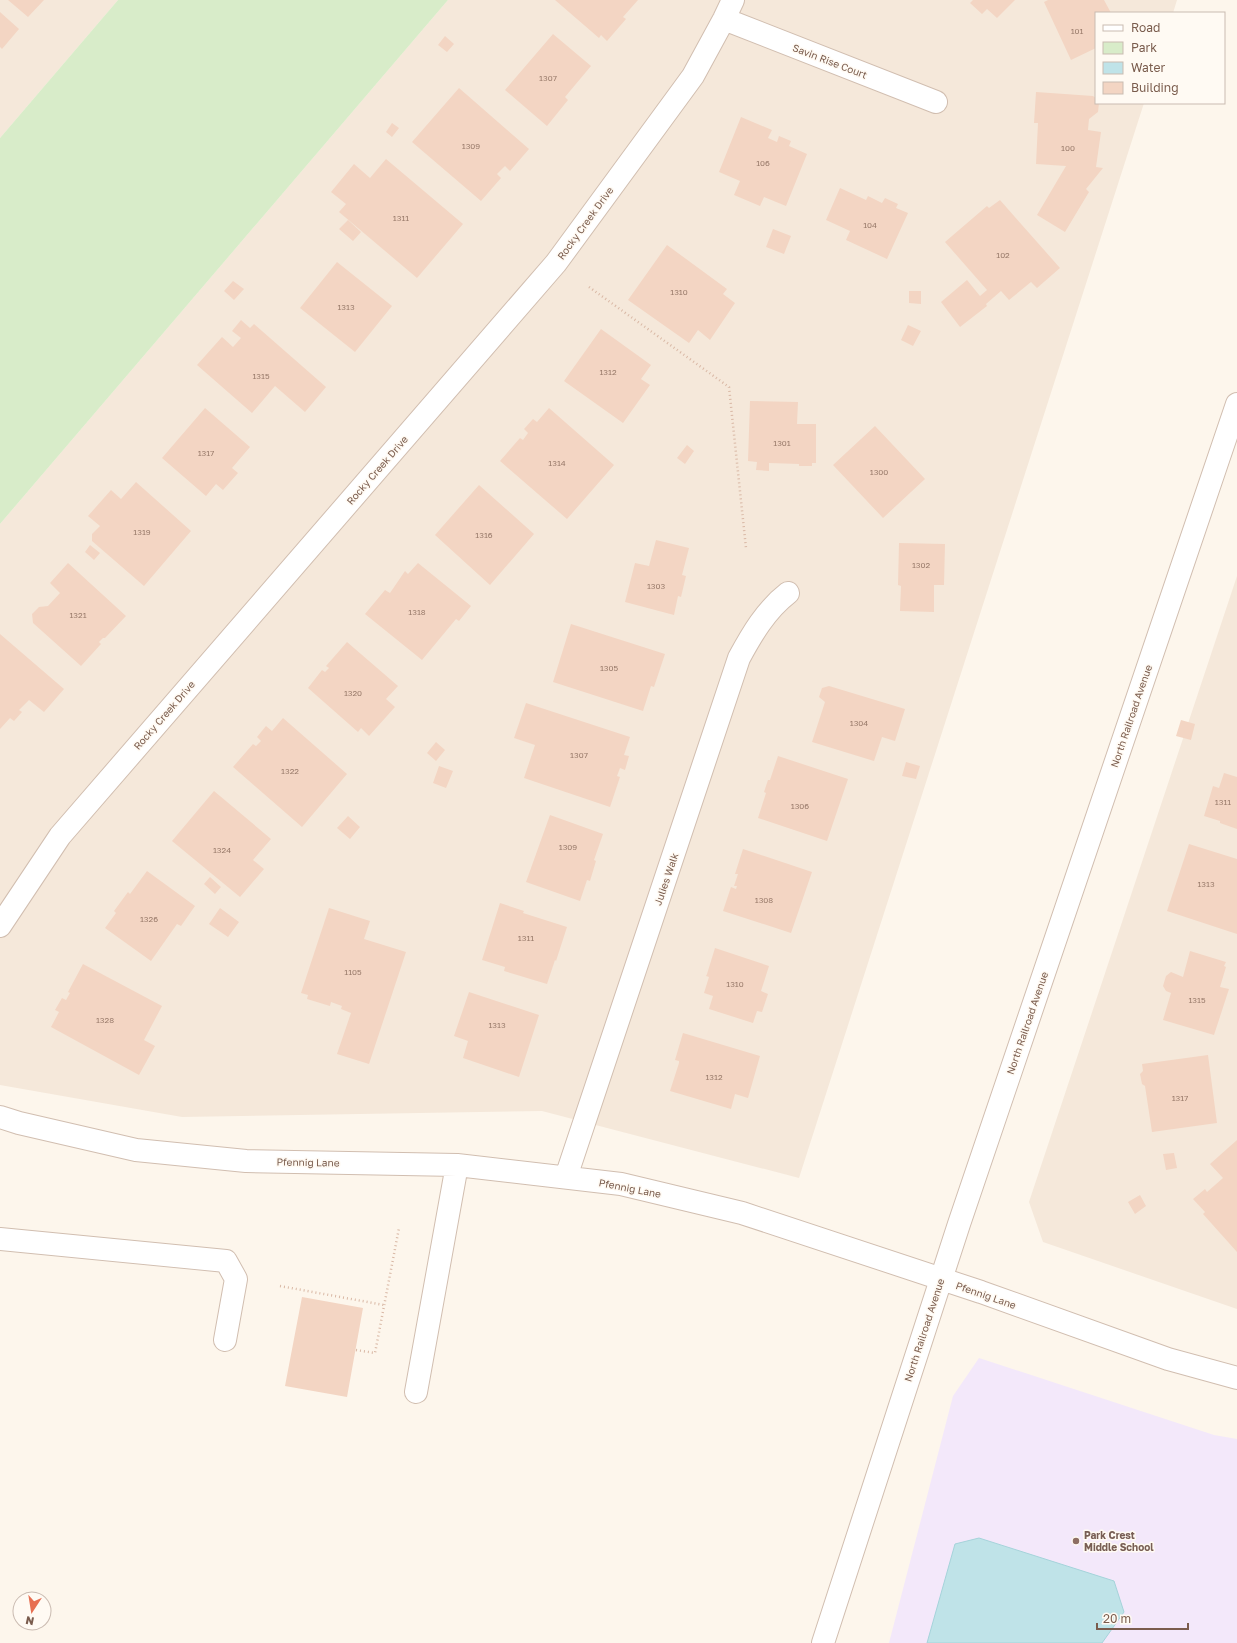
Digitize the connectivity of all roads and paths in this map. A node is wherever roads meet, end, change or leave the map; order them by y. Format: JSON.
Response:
{"nodes":[{"id":1,"x":728,"y":10,"type":"edge"},
{"id":2,"x":936,"y":102,"type":"dead end"},
{"id":3,"x":589,"y":287,"type":"dead end"},
{"id":4,"x":1237,"y":404,"type":"edge"},
{"id":5,"x":746,"y":548,"type":"dead end"},
{"id":6,"x":788,"y":593,"type":"dead end"},
{"id":7,"x":0,"y":926,"type":"edge"},
{"id":8,"x":0,"y":1117,"type":"edge"},
{"id":9,"x":457,"y":1165,"type":"junction"},
{"id":10,"x":566,"y":1177,"type":"junction"},
{"id":11,"x":399,"y":1228,"type":"dead end"},
{"id":12,"x":0,"y":1239,"type":"edge"},
{"id":13,"x":941,"y":1280,"type":"junction"},
{"id":14,"x":280,"y":1286,"type":"dead end"},
{"id":15,"x":384,"y":1305,"type":"junction"},
{"id":16,"x":225,"y":1340,"type":"dead end"},
{"id":17,"x":356,"y":1350,"type":"dead end"},
{"id":18,"x":1237,"y":1378,"type":"edge"},
{"id":19,"x":416,"y":1392,"type":"dead end"},
{"id":20,"x":823,"y":1643,"type":"edge"}],
"edges":[{"from":1,"to":2,"type":"street","name":"Savin Rise Court"},
{"from":1,"to":7,"type":"street","name":"Rocky Creek Drive"},
{"from":3,"to":5,"type":"path"},
{"from":4,"to":13,"type":"street","name":"North Railroad Avenue"},
{"from":6,"to":10,"type":"street","name":"Julies Walk"},
{"from":8,"to":9,"type":"street","name":"Pfennig Lane"},
{"from":9,"to":10,"type":"street","name":"Pfennig Lane"},
{"from":9,"to":19,"type":"street"},
{"from":10,"to":13,"type":"street","name":"Pfennig Lane"},
{"from":11,"to":15,"type":"path"},
{"from":12,"to":16,"type":"street"},
{"from":13,"to":18,"type":"street","name":"Pfennig Lane"},
{"from":13,"to":20,"type":"street","name":"North Railroad Avenue"},
{"from":14,"to":15,"type":"path"},
{"from":15,"to":17,"type":"path"}]}
